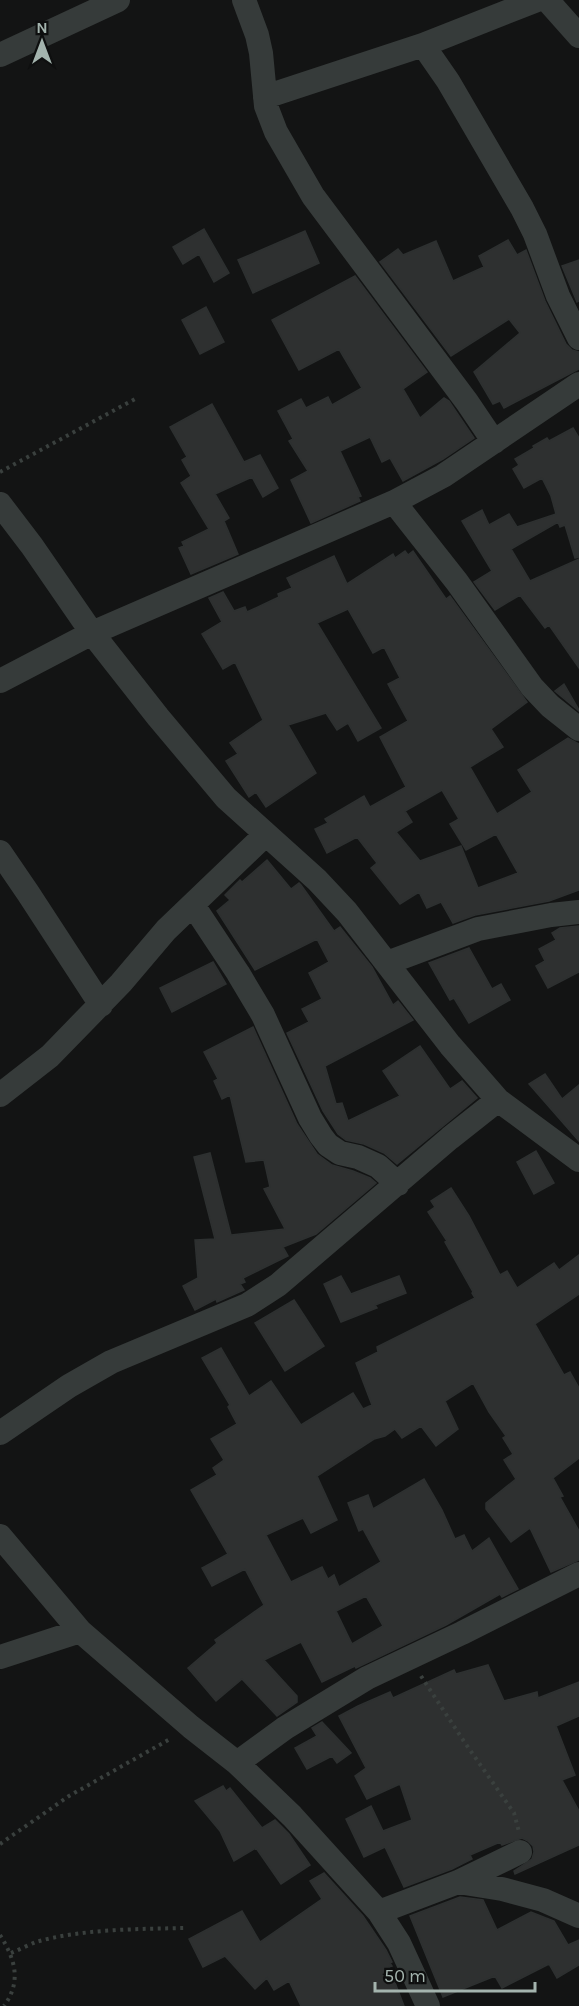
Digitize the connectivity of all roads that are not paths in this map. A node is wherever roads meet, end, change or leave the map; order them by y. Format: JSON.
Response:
{"nodes":[{"id":1,"x":118,"y":0,"type":"edge"},
{"id":2,"x":243,"y":0,"type":"edge"},
{"id":3,"x":537,"y":0,"type":"edge"},
{"id":4,"x":548,"y":0,"type":"edge"},
{"id":5,"x":579,"y":36,"type":"edge"},
{"id":6,"x":423,"y":45,"type":"junction"},
{"id":7,"x":0,"y":55,"type":"edge"},
{"id":8,"x":265,"y":97,"type":"junction"},
{"id":9,"x":579,"y":338,"type":"edge"},
{"id":10,"x":579,"y":384,"type":"edge"},
{"id":11,"x":494,"y":442,"type":"junction"},
{"id":12,"x":394,"y":502,"type":"junction"},
{"id":13,"x":0,"y":504,"type":"edge"},
{"id":14,"x":92,"y":633,"type":"junction"},
{"id":15,"x":0,"y":681,"type":"edge"},
{"id":16,"x":579,"y":729,"type":"edge"},
{"id":17,"x":265,"y":835,"type":"junction"},
{"id":18,"x":0,"y":852,"type":"edge"},
{"id":19,"x":193,"y":905,"type":"junction"},
{"id":20,"x":579,"y":912,"type":"edge"},
{"id":21,"x":387,"y":963,"type":"junction"},
{"id":22,"x":101,"y":1005,"type":"junction"},
{"id":23,"x":0,"y":1095,"type":"edge"},
{"id":24,"x":498,"y":1100,"type":"junction"},
{"id":25,"x":579,"y":1160,"type":"edge"},
{"id":26,"x":398,"y":1184,"type":"junction"},
{"id":27,"x":0,"y":1433,"type":"edge"},
{"id":28,"x":0,"y":1536,"type":"edge"},
{"id":29,"x":579,"y":1574,"type":"edge"},
{"id":30,"x":80,"y":1631,"type":"junction"},
{"id":31,"x":0,"y":1657,"type":"edge"},
{"id":32,"x":237,"y":1763,"type":"junction"},
{"id":33,"x":520,"y":1852,"type":"road end"},
{"id":34,"x":458,"y":1882,"type":"junction"},
{"id":35,"x":379,"y":1911,"type":"junction"},
{"id":36,"x":579,"y":1916,"type":"edge"},
{"id":37,"x":428,"y":2006,"type":"edge"}],
"edges":[{"from":1,"to":7,"type":"street"},
{"from":2,"to":8,"type":"street"},
{"from":3,"to":6,"type":"street"},
{"from":4,"to":5,"type":"street"},
{"from":6,"to":8,"type":"street"},
{"from":6,"to":9,"type":"street"},
{"from":8,"to":11,"type":"street"},
{"from":10,"to":11,"type":"street"},
{"from":11,"to":12,"type":"street"},
{"from":12,"to":14,"type":"street"},
{"from":12,"to":16,"type":"street"},
{"from":13,"to":14,"type":"street"},
{"from":14,"to":15,"type":"street"},
{"from":14,"to":17,"type":"street"},
{"from":17,"to":19,"type":"street"},
{"from":17,"to":21,"type":"street"},
{"from":18,"to":22,"type":"street"},
{"from":19,"to":22,"type":"street"},
{"from":19,"to":26,"type":"street"},
{"from":20,"to":21,"type":"street"},
{"from":21,"to":24,"type":"street"},
{"from":22,"to":23,"type":"street"},
{"from":24,"to":25,"type":"street"},
{"from":24,"to":26,"type":"street"},
{"from":26,"to":27,"type":"street"},
{"from":28,"to":30,"type":"street"},
{"from":29,"to":32,"type":"street"},
{"from":30,"to":31,"type":"street"},
{"from":30,"to":32,"type":"street"},
{"from":32,"to":35,"type":"street"},
{"from":33,"to":34,"type":"street"},
{"from":34,"to":35,"type":"street"},
{"from":34,"to":36,"type":"street"},
{"from":35,"to":37,"type":"street"}]}
